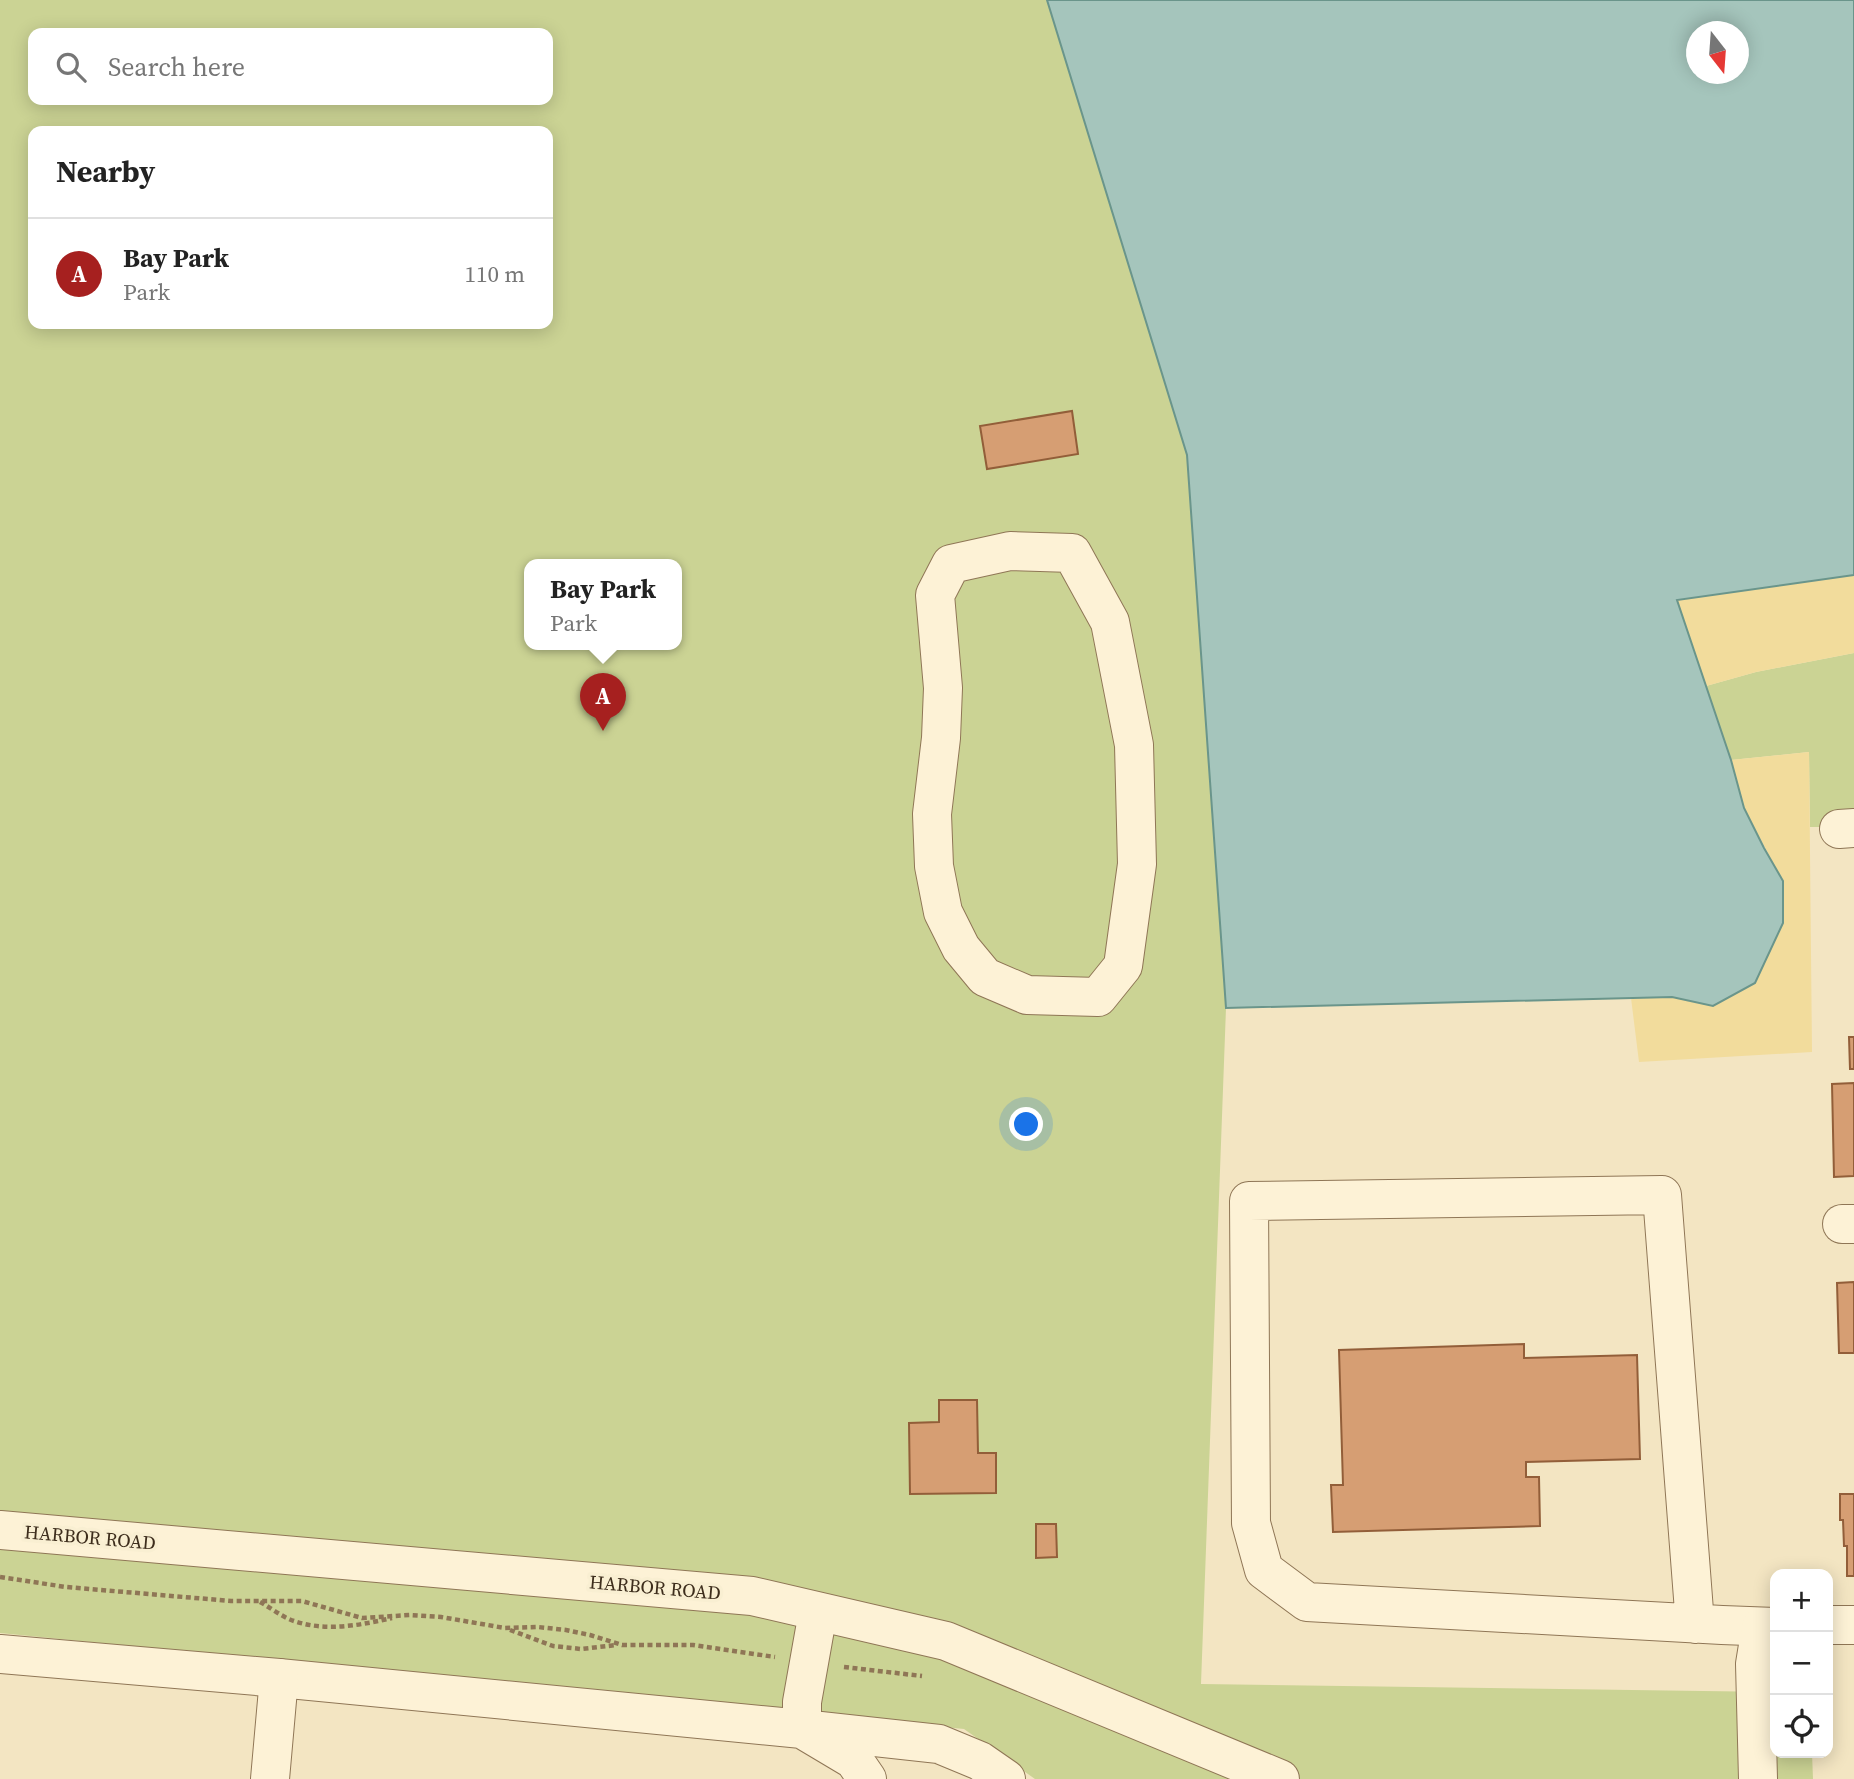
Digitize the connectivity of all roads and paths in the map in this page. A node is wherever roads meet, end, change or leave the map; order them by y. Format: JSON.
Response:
{"nodes":[{"id":1,"x":1098,"y":997,"type":"joint"},
{"id":2,"x":0,"y":1530,"type":"edge"},
{"id":3,"x":0,"y":1577,"type":"edge"},
{"id":4,"x":260,"y":1602,"type":"junction"},
{"id":5,"x":818,"y":1612,"type":"junction"},
{"id":6,"x":410,"y":1615,"type":"junction"},
{"id":7,"x":1695,"y":1624,"type":"junction"},
{"id":8,"x":1854,"y":1625,"type":"edge"},
{"id":9,"x":1833,"y":1626,"type":"edge"},
{"id":10,"x":1768,"y":1627,"type":"edge"},
{"id":11,"x":505,"y":1628,"type":"junction"},
{"id":12,"x":621,"y":1645,"type":"junction"},
{"id":13,"x":0,"y":1654,"type":"edge"},
{"id":14,"x":782,"y":1658,"type":"dead end"},
{"id":15,"x":833,"y":1666,"type":"dead end"},
{"id":16,"x":279,"y":1678,"type":"junction"},
{"id":17,"x":932,"y":1678,"type":"dead end"},
{"id":18,"x":802,"y":1729,"type":"junction"},
{"id":19,"x":270,"y":1779,"type":"edge"},
{"id":20,"x":867,"y":1779,"type":"edge"},
{"id":21,"x":1006,"y":1779,"type":"edge"},
{"id":22,"x":1280,"y":1779,"type":"edge"},
{"id":23,"x":1758,"y":1779,"type":"edge"}],
"edges":[{"from":1,"to":1,"type":"street"},
{"from":2,"to":5,"type":"street","name":"HARBOR ROAD"},
{"from":3,"to":4,"type":"path"},
{"from":4,"to":6,"type":"path"},
{"from":4,"to":6,"type":"path"},
{"from":5,"to":18,"type":"street"},
{"from":5,"to":22,"type":"street","name":"HARBOR ROAD"},
{"from":6,"to":11,"type":"path"},
{"from":7,"to":7,"type":"street"},
{"from":7,"to":10,"type":"street"},
{"from":8,"to":9,"type":"street"},
{"from":10,"to":23,"type":"street"},
{"from":11,"to":12,"type":"path"},
{"from":11,"to":12,"type":"path"},
{"from":12,"to":14,"type":"path"},
{"from":13,"to":16,"type":"street"},
{"from":15,"to":17,"type":"path"},
{"from":16,"to":18,"type":"street"},
{"from":16,"to":19,"type":"street"},
{"from":18,"to":20,"type":"street"},
{"from":18,"to":21,"type":"street"}]}
